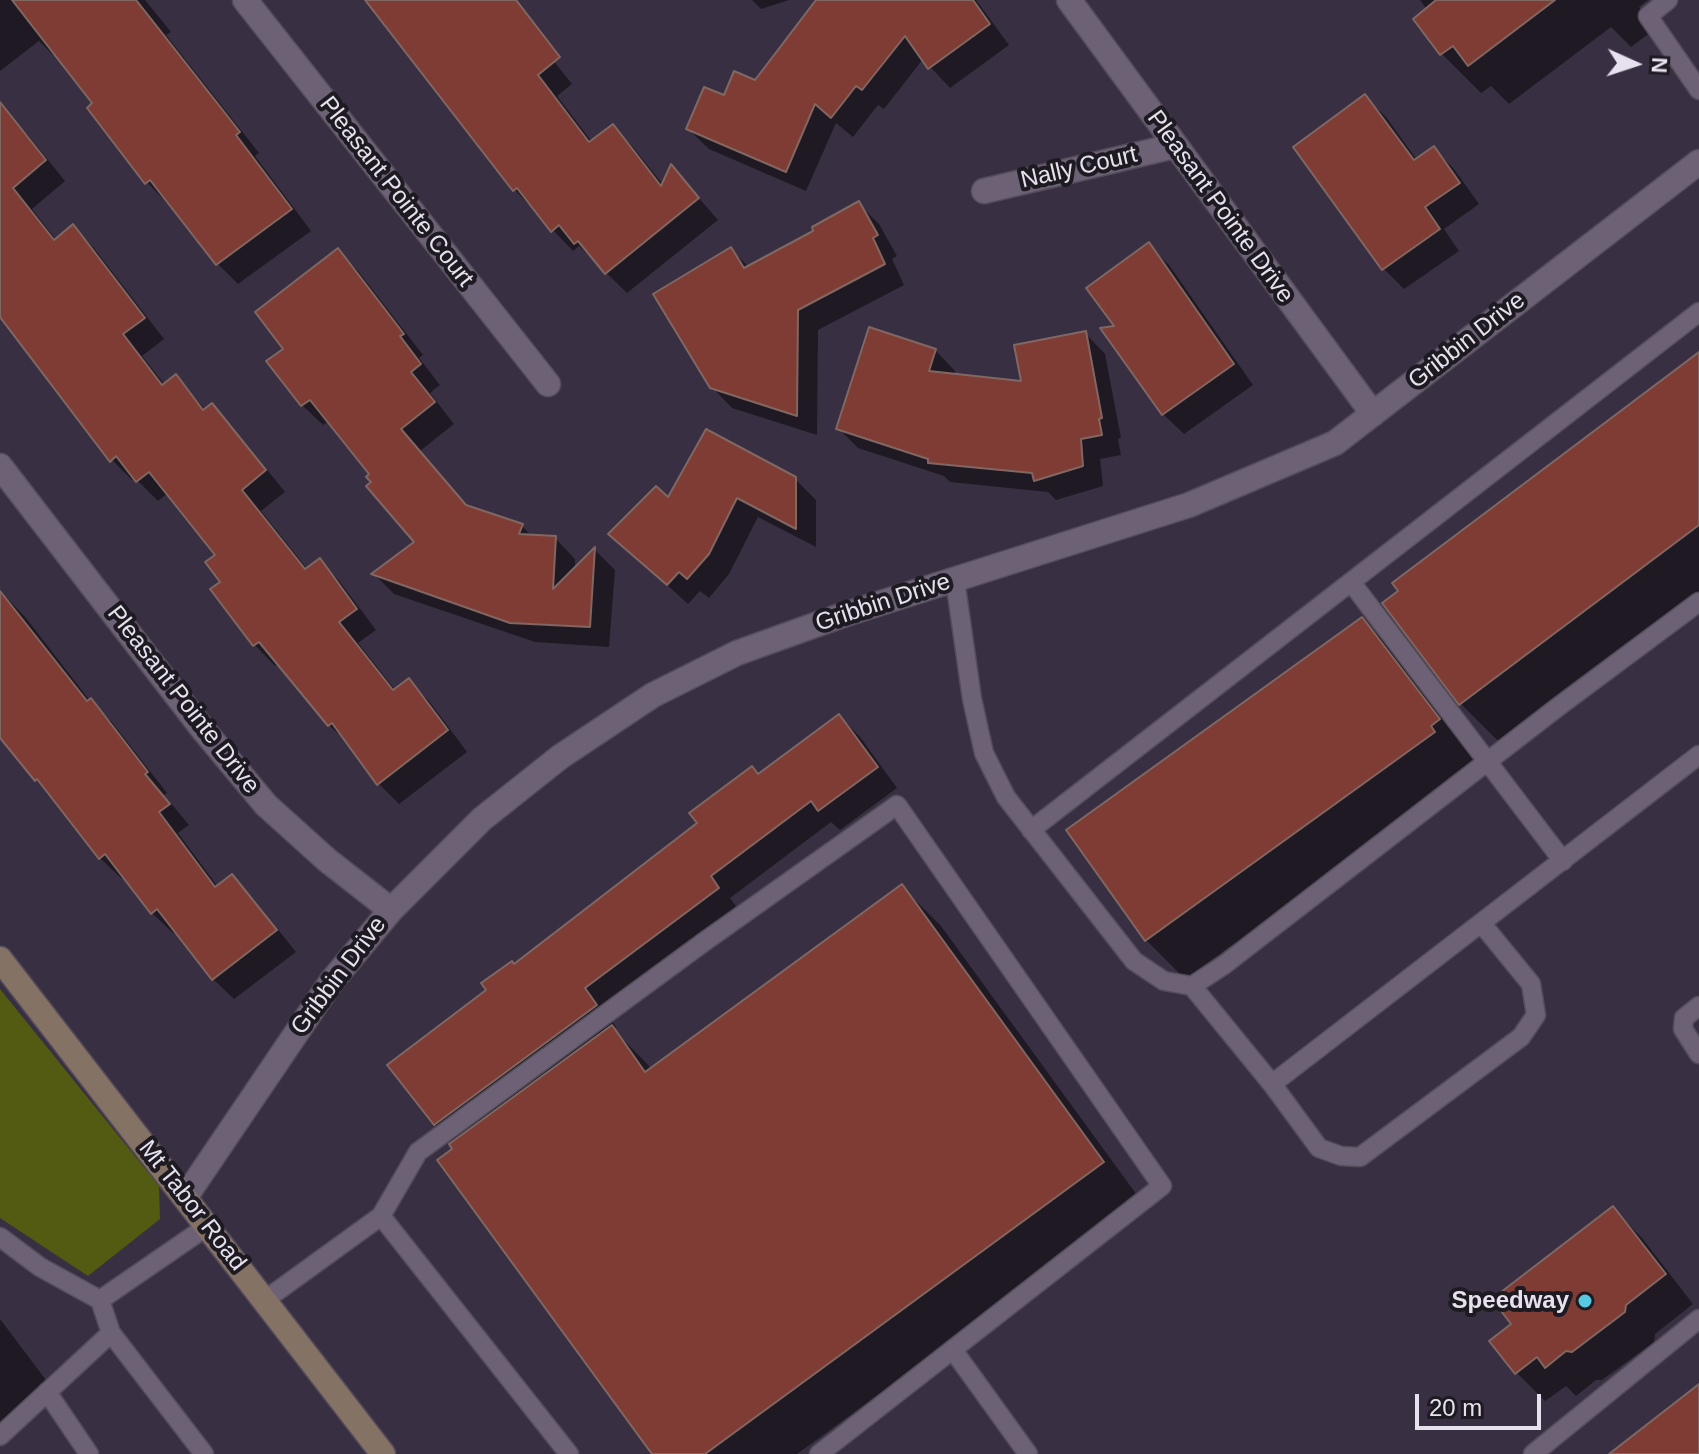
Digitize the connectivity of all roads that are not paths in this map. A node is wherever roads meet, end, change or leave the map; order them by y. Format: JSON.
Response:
{"nodes":[{"id":1,"x":245,"y":0,"type":"edge"},
{"id":2,"x":1069,"y":0,"type":"edge"},
{"id":3,"x":1668,"y":0,"type":"edge"},
{"id":4,"x":1699,"y":90,"type":"edge"},
{"id":5,"x":1174,"y":146,"type":"junction"},
{"id":6,"x":1699,"y":162,"type":"edge"},
{"id":7,"x":984,"y":191,"type":"dead end"},
{"id":8,"x":1699,"y":312,"type":"edge"},
{"id":9,"x":548,"y":384,"type":"dead end"},
{"id":10,"x":1373,"y":414,"type":"junction"},
{"id":11,"x":0,"y":466,"type":"edge"},
{"id":12,"x":955,"y":580,"type":"junction"},
{"id":13,"x":1351,"y":582,"type":"junction"},
{"id":14,"x":1699,"y":602,"type":"edge"},
{"id":15,"x":1699,"y":755,"type":"edge"},
{"id":16,"x":1487,"y":762,"type":"junction"},
{"id":17,"x":1031,"y":830,"type":"junction"},
{"id":18,"x":1563,"y":861,"type":"junction"},
{"id":19,"x":391,"y":910,"type":"junction"},
{"id":20,"x":1482,"y":924,"type":"junction"},
{"id":21,"x":0,"y":959,"type":"edge"},
{"id":22,"x":1192,"y":986,"type":"junction"},
{"id":23,"x":1699,"y":1006,"type":"edge"},
{"id":24,"x":1699,"y":1054,"type":"edge"},
{"id":25,"x":1272,"y":1084,"type":"junction"},
{"id":26,"x":186,"y":1196,"type":"junction"},
{"id":27,"x":381,"y":1216,"type":"junction"},
{"id":28,"x":209,"y":1225,"type":"junction"},
{"id":29,"x":0,"y":1237,"type":"edge"},
{"id":30,"x":100,"y":1300,"type":"junction"},
{"id":31,"x":265,"y":1300,"type":"junction"},
{"id":32,"x":1699,"y":1319,"type":"edge"},
{"id":33,"x":111,"y":1333,"type":"junction"},
{"id":34,"x":953,"y":1350,"type":"junction"},
{"id":35,"x":47,"y":1392,"type":"junction"},
{"id":36,"x":0,"y":1436,"type":"edge"},
{"id":37,"x":89,"y":1454,"type":"edge"},
{"id":38,"x":204,"y":1454,"type":"edge"},
{"id":39,"x":383,"y":1454,"type":"edge"},
{"id":40,"x":569,"y":1454,"type":"edge"},
{"id":41,"x":819,"y":1454,"type":"edge"},
{"id":42,"x":1028,"y":1454,"type":"edge"},
{"id":43,"x":1533,"y":1454,"type":"edge"}],
"edges":[{"from":1,"to":9,"type":"street","name":"Pleasant Pointe Court"},
{"from":2,"to":5,"type":"street","name":"Pleasant Pointe Drive"},
{"from":3,"to":4,"type":"lane"},
{"from":5,"to":7,"type":"street","name":"Nally Court"},
{"from":5,"to":10,"type":"street","name":"Pleasant Pointe Drive"},
{"from":6,"to":10,"type":"street","name":"Gribbin Drive"},
{"from":8,"to":13,"type":"lane"},
{"from":10,"to":12,"type":"street","name":"Gribbin Drive"},
{"from":11,"to":19,"type":"street","name":"Pleasant Pointe Drive"},
{"from":12,"to":17,"type":"lane"},
{"from":12,"to":19,"type":"street","name":"Gribbin Drive"},
{"from":13,"to":16,"type":"lane"},
{"from":13,"to":17,"type":"lane"},
{"from":14,"to":16,"type":"lane"},
{"from":15,"to":18,"type":"lane"},
{"from":16,"to":18,"type":"lane"},
{"from":16,"to":22,"type":"lane"},
{"from":17,"to":22,"type":"lane"},
{"from":18,"to":20,"type":"lane"},
{"from":19,"to":26,"type":"street","name":"Gribbin Drive"},
{"from":20,"to":25,"type":"lane"},
{"from":20,"to":25,"type":"lane"},
{"from":21,"to":26,"type":"street","name":"Mt Tabor Road"},
{"from":22,"to":25,"type":"lane"},
{"from":23,"to":24,"type":"lane"},
{"from":26,"to":28,"type":"street","name":"Mt Tabor Road"},
{"from":27,"to":31,"type":"lane"},
{"from":27,"to":34,"type":"lane"},
{"from":27,"to":40,"type":"lane"},
{"from":28,"to":30,"type":"lane"},
{"from":28,"to":31,"type":"street","name":"Mt Tabor Road"},
{"from":29,"to":30,"type":"lane"},
{"from":30,"to":33,"type":"lane"},
{"from":31,"to":39,"type":"street","name":"Mt Tabor Road"},
{"from":32,"to":43,"type":"lane"},
{"from":33,"to":35,"type":"lane"},
{"from":33,"to":38,"type":"lane"},
{"from":34,"to":41,"type":"lane"},
{"from":34,"to":42,"type":"lane"},
{"from":35,"to":36,"type":"lane"},
{"from":35,"to":37,"type":"lane"}]}
